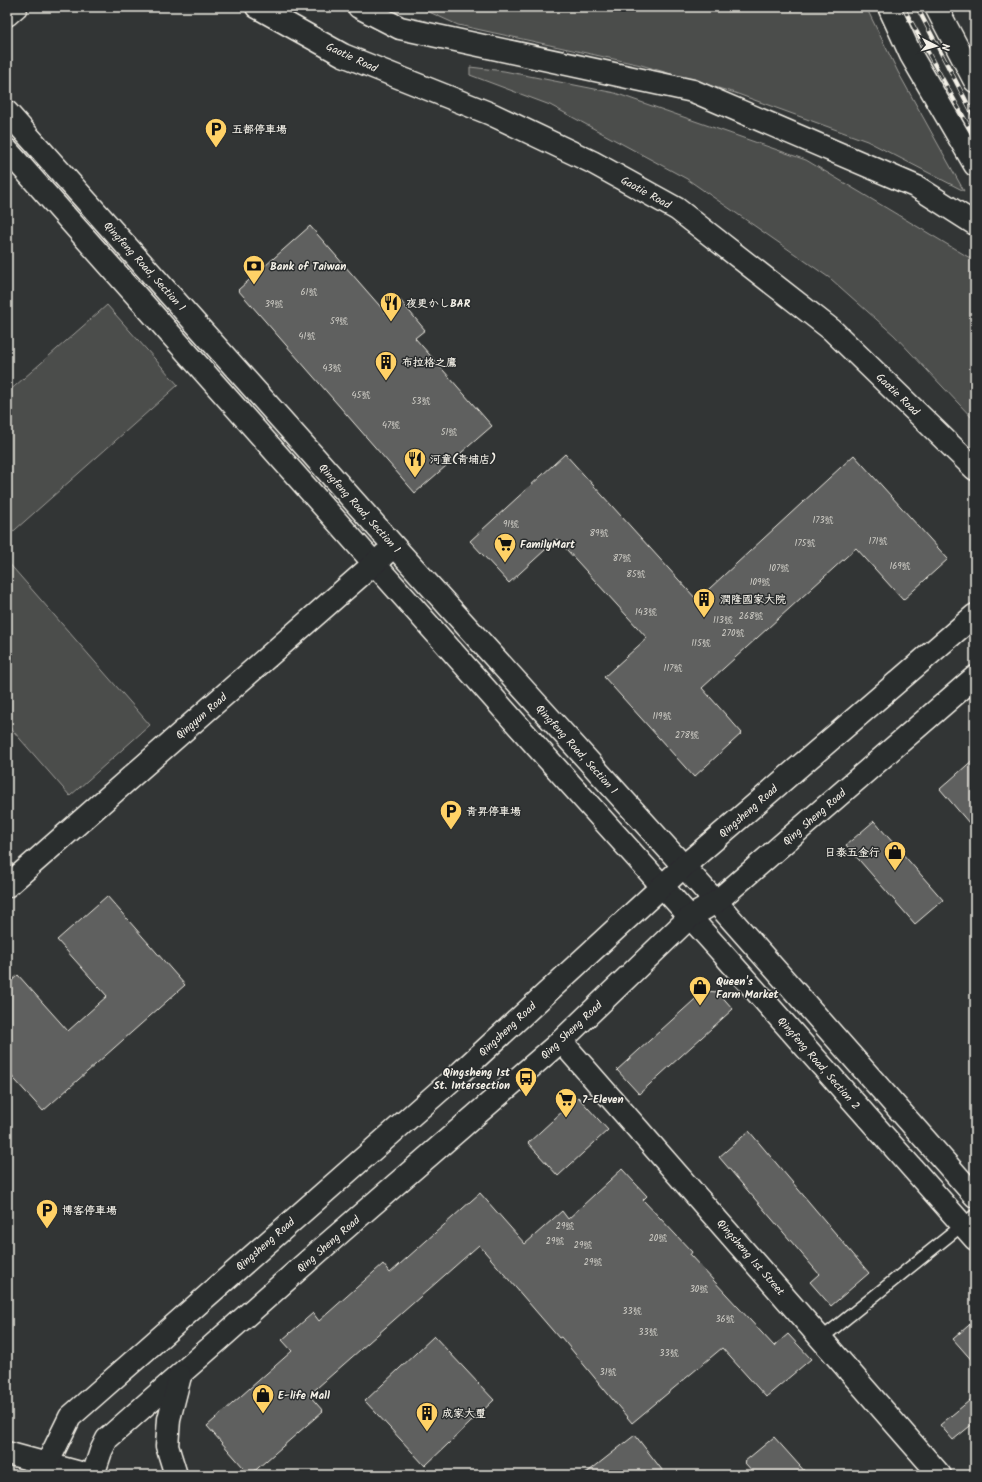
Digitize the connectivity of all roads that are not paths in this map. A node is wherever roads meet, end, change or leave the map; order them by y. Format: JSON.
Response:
{"nodes":[{"id":1,"x":16,"y":7,"type":"edge"},
{"id":2,"x":257,"y":7,"type":"edge"},
{"id":3,"x":359,"y":7,"type":"edge"},
{"id":4,"x":889,"y":7,"type":"edge"},
{"id":5,"x":936,"y":7,"type":"edge"},
{"id":6,"x":7,"y":15,"type":"edge"},
{"id":7,"x":975,"y":81,"type":"edge"},
{"id":8,"x":7,"y":112,"type":"edge"},
{"id":9,"x":7,"y":150,"type":"edge"},
{"id":10,"x":975,"y":166,"type":"edge"},
{"id":11,"x":975,"y":224,"type":"edge"},
{"id":12,"x":975,"y":469,"type":"edge"},
{"id":13,"x":394,"y":546,"type":"junction"},
{"id":14,"x":375,"y":564,"type":"junction"},
{"id":15,"x":975,"y":615,"type":"edge"},
{"id":16,"x":975,"y":677,"type":"edge"},
{"id":17,"x":684,"y":866,"type":"junction"},
{"id":18,"x":7,"y":886,"type":"edge"},
{"id":19,"x":663,"y":886,"type":"junction"},
{"id":20,"x":716,"y":902,"type":"junction"},
{"id":21,"x":690,"y":917,"type":"junction"},
{"id":22,"x":561,"y":1041,"type":"junction"},
{"id":23,"x":975,"y":1196,"type":"edge"},
{"id":24,"x":971,"y":1227,"type":"edge"},
{"id":25,"x":822,"y":1338,"type":"junction"},
{"id":26,"x":180,"y":1376,"type":"junction"},
{"id":27,"x":7,"y":1453,"type":"edge"},
{"id":28,"x":46,"y":1470,"type":"edge"},
{"id":29,"x":88,"y":1475,"type":"edge"},
{"id":30,"x":93,"y":1475,"type":"edge"},
{"id":31,"x":176,"y":1475,"type":"edge"},
{"id":32,"x":940,"y":1475,"type":"edge"}],
"edges":[{"from":1,"to":6,"type":"street"},
{"from":2,"to":12,"type":"street","name":"Gaotie Road"},
{"from":3,"to":11,"type":"street"},
{"from":4,"to":10,"type":"street"},
{"from":5,"to":7,"type":"street"},
{"from":8,"to":13,"type":"street","name":"Qingfeng Road, Section 1"},
{"from":9,"to":14,"type":"street"},
{"from":13,"to":14,"type":"street","name":"Qingyun Road"},
{"from":13,"to":17,"type":"street","name":"Qingfeng Road, Section 1"},
{"from":14,"to":18,"type":"street","name":"Qingyun Road"},
{"from":14,"to":19,"type":"street"},
{"from":15,"to":17,"type":"street","name":"Qingsheng Road"},
{"from":16,"to":20,"type":"street","name":"Qing Sheng Road"},
{"from":17,"to":19,"type":"street","name":"Qingsheng Road"},
{"from":17,"to":20,"type":"street","name":"Qingfeng Road, Section 1"},
{"from":19,"to":21,"type":"street","name":"Qingfeng Road, Section 2"},
{"from":19,"to":28,"type":"street","name":"Qingsheng Road"},
{"from":20,"to":21,"type":"street","name":"Qing Sheng Road"},
{"from":20,"to":23,"type":"street"},
{"from":21,"to":22,"type":"street","name":"Qing Sheng Road"},
{"from":21,"to":24,"type":"street","name":"Qingfeng Road, Section 2"},
{"from":22,"to":25,"type":"street","name":"Qingsheng 1st Street"},
{"from":22,"to":26,"type":"street","name":"Qing Sheng Road"},
{"from":24,"to":25,"type":"lane"},
{"from":25,"to":32,"type":"street","name":"Qingsheng 1st Street"},
{"from":26,"to":30,"type":"street","name":"Qing Sheng Road"},
{"from":26,"to":31,"type":"street"},
{"from":27,"to":28,"type":"street"},
{"from":28,"to":29,"type":"street"}]}
